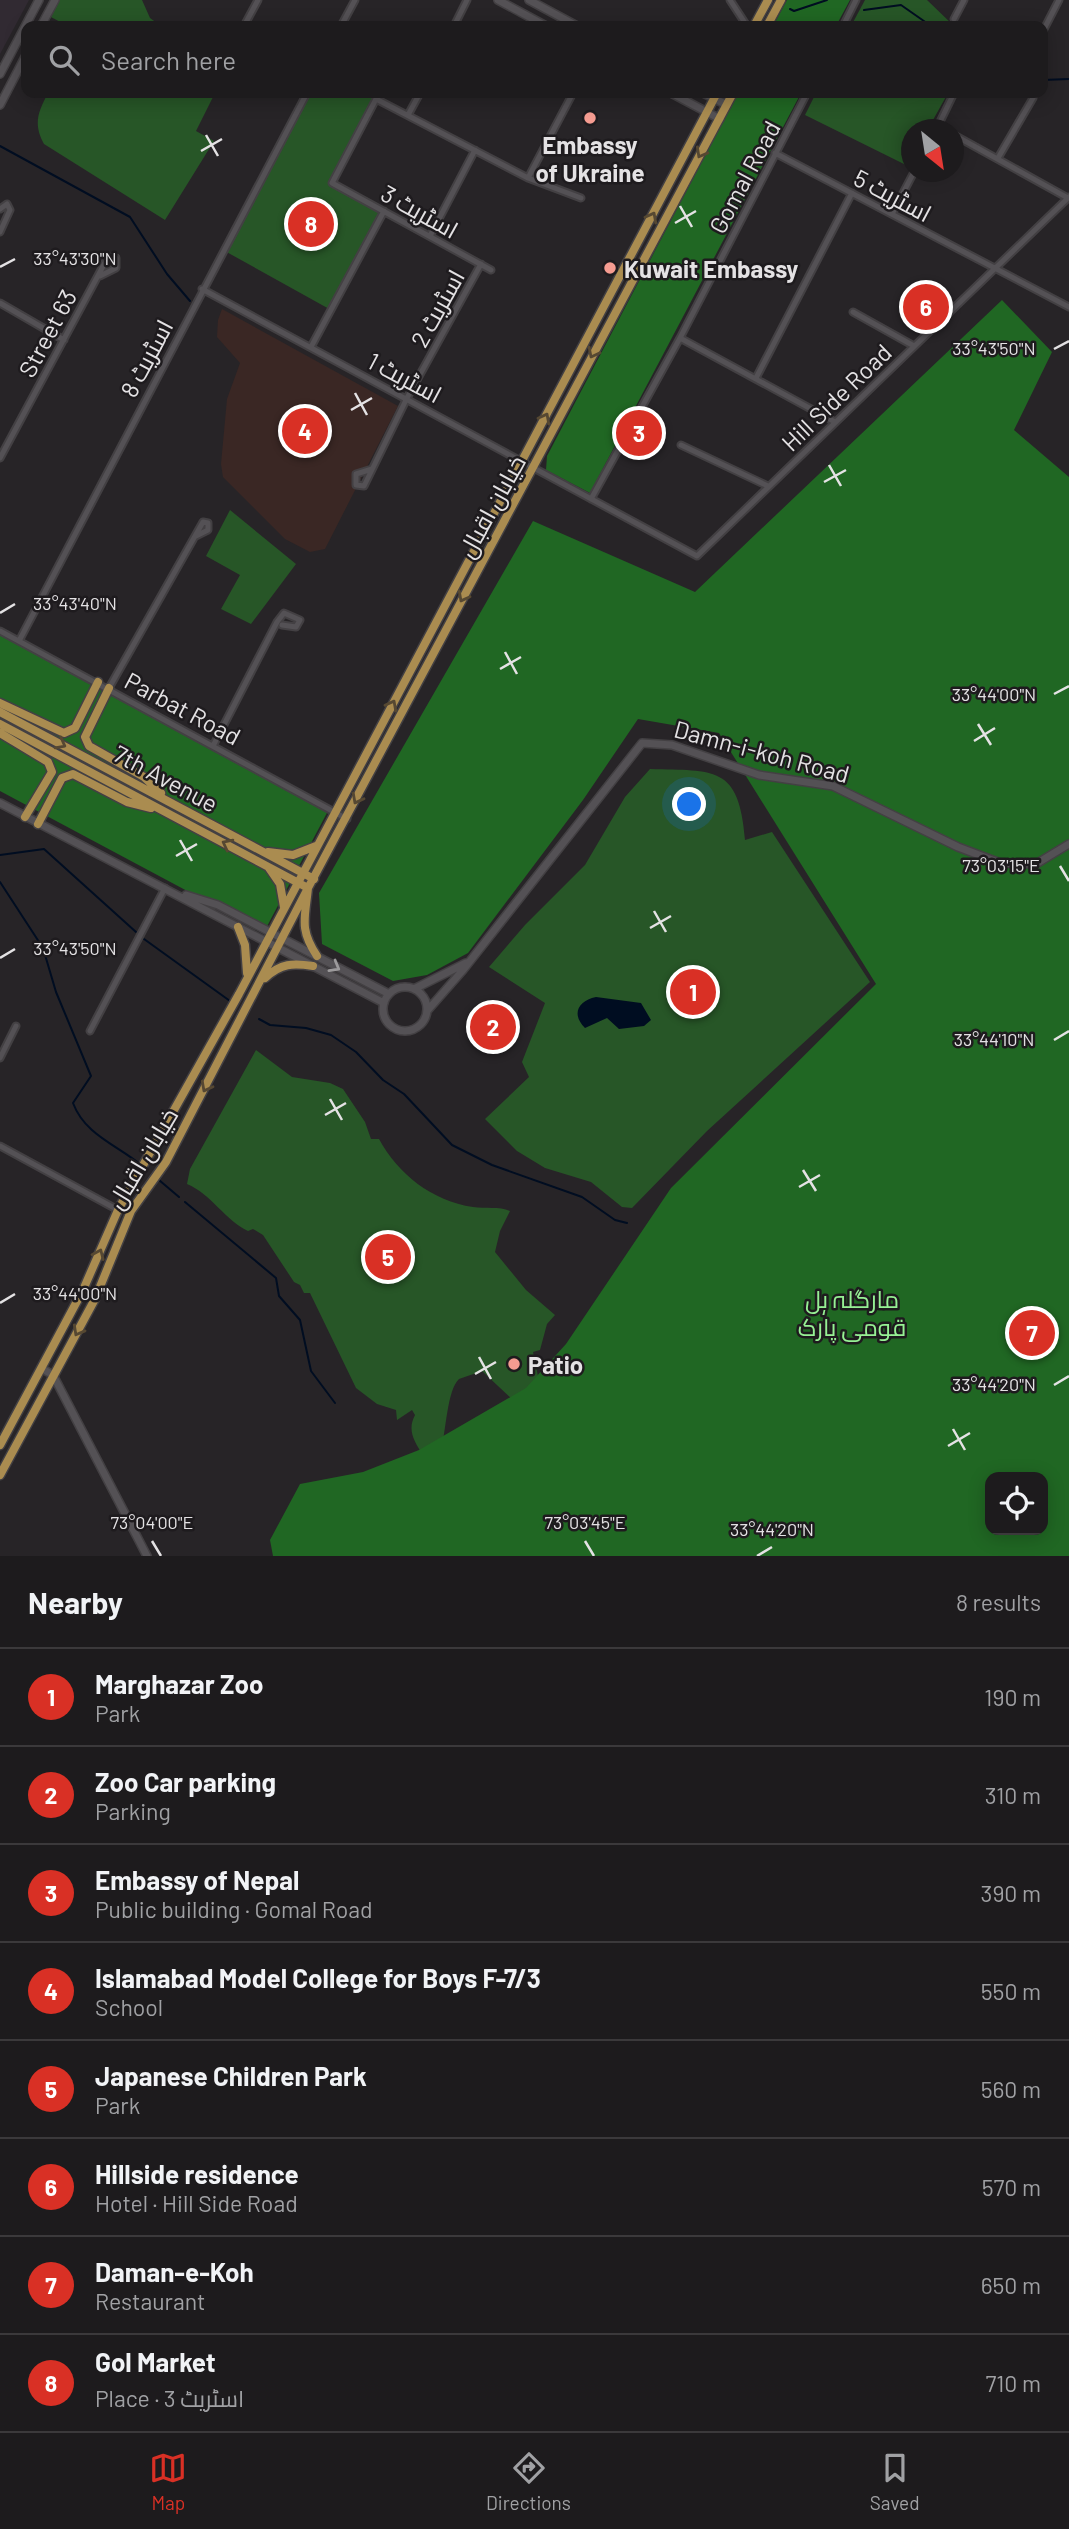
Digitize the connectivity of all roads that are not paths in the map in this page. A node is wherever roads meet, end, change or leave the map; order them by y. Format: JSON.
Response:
{"nodes":[{"id":1,"x":39,"y":0,"type":"edge"},
{"id":2,"x":55,"y":0,"type":"edge"},
{"id":3,"x":258,"y":0,"type":"edge"},
{"id":4,"x":355,"y":0,"type":"edge"},
{"id":5,"x":467,"y":0,"type":"edge"},
{"id":6,"x":498,"y":0,"type":"edge"},
{"id":7,"x":529,"y":0,"type":"edge"},
{"id":8,"x":730,"y":0,"type":"edge"},
{"id":9,"x":768,"y":0,"type":"edge"},
{"id":10,"x":781,"y":0,"type":"edge"},
{"id":11,"x":856,"y":0,"type":"edge"},
{"id":12,"x":964,"y":0,"type":"edge"},
{"id":13,"x":1059,"y":0,"type":"edge"},
{"id":14,"x":509,"y":2,"type":"edge"},
{"id":15,"x":954,"y":19,"type":"dead end"},
{"id":16,"x":28,"y":21,"type":"edge"},
{"id":17,"x":44,"y":21,"type":"edge"},
{"id":18,"x":247,"y":21,"type":"edge"},
{"id":19,"x":344,"y":21,"type":"edge"},
{"id":20,"x":456,"y":21,"type":"edge"},
{"id":21,"x":538,"y":21,"type":"edge"},
{"id":22,"x":568,"y":21,"type":"edge"},
{"id":23,"x":744,"y":21,"type":"edge"},
{"id":24,"x":757,"y":21,"type":"edge"},
{"id":25,"x":770,"y":21,"type":"edge"},
{"id":26,"x":846,"y":21,"type":"edge"},
{"id":27,"x":1048,"y":21,"type":"edge"},
{"id":28,"x":21,"y":34,"type":"edge"},
{"id":29,"x":21,"y":65,"type":"edge"},
{"id":30,"x":0,"y":74,"type":"edge"},
{"id":31,"x":304,"y":98,"type":"edge"},
{"id":32,"x":374,"y":98,"type":"edge"},
{"id":33,"x":378,"y":98,"type":"edge"},
{"id":34,"x":417,"y":98,"type":"edge"},
{"id":35,"x":570,"y":98,"type":"edge"},
{"id":36,"x":681,"y":98,"type":"edge"},
{"id":37,"x":714,"y":98,"type":"edge"},
{"id":38,"x":718,"y":98,"type":"edge"},
{"id":39,"x":730,"y":98,"type":"edge"},
{"id":40,"x":804,"y":98,"type":"edge"},
{"id":41,"x":952,"y":98,"type":"edge"},
{"id":42,"x":1033,"y":98,"type":"dead end"},
{"id":43,"x":0,"y":105,"type":"edge"},
{"id":44,"x":727,"y":105,"type":"junction"},
{"id":45,"x":708,"y":112,"type":"junction"},
{"id":46,"x":408,"y":115,"type":"junction"},
{"id":47,"x":720,"y":119,"type":"junction"},
{"id":48,"x":942,"y":119,"type":"edge"},
{"id":49,"x":964,"y":140,"type":"edge"},
{"id":50,"x":475,"y":150,"type":"junction"},
{"id":51,"x":775,"y":153,"type":"junction"},
{"id":52,"x":998,"y":158,"type":"junction"},
{"id":53,"x":528,"y":178,"type":"junction"},
{"id":54,"x":909,"y":182,"type":"edge"},
{"id":55,"x":852,"y":193,"type":"junction"},
{"id":56,"x":1068,"y":197,"type":"edge"},
{"id":57,"x":581,"y":198,"type":"dead end"},
{"id":58,"x":0,"y":209,"type":"edge"},
{"id":59,"x":384,"y":211,"type":"junction"},
{"id":60,"x":892,"y":214,"type":"junction"},
{"id":61,"x":0,"y":232,"type":"edge"},
{"id":62,"x":430,"y":236,"type":"junction"},
{"id":63,"x":481,"y":264,"type":"junction"},
{"id":64,"x":995,"y":268,"type":"junction"},
{"id":65,"x":491,"y":270,"type":"dead end"},
{"id":66,"x":100,"y":276,"type":"dead end"},
{"id":67,"x":202,"y":289,"type":"junction"},
{"id":68,"x":0,"y":303,"type":"edge"},
{"id":69,"x":1069,"y":307,"type":"edge"},
{"id":70,"x":853,"y":312,"type":"dead end"},
{"id":71,"x":680,"y":338,"type":"junction"},
{"id":72,"x":64,"y":340,"type":"junction"},
{"id":73,"x":914,"y":346,"type":"junction"},
{"id":74,"x":311,"y":347,"type":"junction"},
{"id":75,"x":756,"y":377,"type":"junction"},
{"id":76,"x":407,"y":398,"type":"junction"},
{"id":77,"x":835,"y":422,"type":"junction"},
{"id":78,"x":681,"y":445,"type":"dead end"},
{"id":79,"x":0,"y":458,"type":"edge"},
{"id":80,"x":521,"y":461,"type":"junction"},
{"id":81,"x":533,"y":468,"type":"junction"},
{"id":82,"x":372,"y":469,"type":"dead end"},
{"id":83,"x":768,"y":486,"type":"junction"},
{"id":84,"x":591,"y":499,"type":"junction"},
{"id":85,"x":196,"y":536,"type":"dead end"},
{"id":86,"x":282,"y":625,"type":"dead end"},
{"id":87,"x":0,"y":631,"type":"edge"},
{"id":88,"x":19,"y":641,"type":"junction"},
{"id":89,"x":99,"y":682,"type":"junction"},
{"id":90,"x":109,"y":688,"type":"junction"},
{"id":91,"x":0,"y":703,"type":"edge"},
{"id":92,"x":0,"y":712,"type":"edge"},
{"id":93,"x":0,"y":724,"type":"edge"},
{"id":94,"x":0,"y":733,"type":"edge"},
{"id":95,"x":214,"y":744,"type":"junction"},
{"id":96,"x":171,"y":802,"type":"junction"},
{"id":97,"x":0,"y":803,"type":"edge"},
{"id":98,"x":335,"y":810,"type":"junction"},
{"id":99,"x":167,"y":813,"type":"junction"},
{"id":100,"x":25,"y":817,"type":"junction"},
{"id":101,"x":347,"y":819,"type":"junction"},
{"id":102,"x":38,"y":824,"type":"junction"},
{"id":103,"x":1069,"y":844,"type":"edge"},
{"id":104,"x":316,"y":846,"type":"junction"},
{"id":105,"x":261,"y":851,"type":"junction"},
{"id":106,"x":267,"y":864,"type":"junction"},
{"id":107,"x":300,"y":878,"type":"junction"},
{"id":108,"x":314,"y":879,"type":"junction"},
{"id":109,"x":165,"y":888,"type":"junction"},
{"id":110,"x":308,"y":888,"type":"junction"},
{"id":111,"x":284,"y":907,"type":"junction"},
{"id":112,"x":238,"y":927,"type":"junction"},
{"id":113,"x":271,"y":931,"type":"junction"},
{"id":114,"x":282,"y":937,"type":"junction"},
{"id":115,"x":266,"y":942,"type":"junction"},
{"id":116,"x":277,"y":948,"type":"junction"},
{"id":117,"x":317,"y":956,"type":"junction"},
{"id":118,"x":469,"y":961,"type":"junction"},
{"id":119,"x":313,"y":966,"type":"junction"},
{"id":120,"x":247,"y":979,"type":"junction"},
{"id":121,"x":261,"y":983,"type":"junction"},
{"id":122,"x":414,"y":989,"type":"junction"},
{"id":123,"x":389,"y":995,"type":"junction"},
{"id":124,"x":384,"y":1003,"type":"junction"},
{"id":125,"x":427,"y":1012,"type":"junction"},
{"id":126,"x":16,"y":1026,"type":"dead end"},
{"id":127,"x":90,"y":1031,"type":"dead end"},
{"id":128,"x":0,"y":1042,"type":"edge"},
{"id":129,"x":7,"y":1045,"type":"junction"},
{"id":130,"x":0,"y":1058,"type":"edge"},
{"id":131,"x":0,"y":1146,"type":"edge"},
{"id":132,"x":118,"y":1210,"type":"junction"},
{"id":133,"x":41,"y":1368,"type":"junction"},
{"id":134,"x":53,"y":1375,"type":"junction"},
{"id":135,"x":0,"y":1445,"type":"edge"},
{"id":136,"x":0,"y":1475,"type":"edge"},
{"id":137,"x":147,"y":1556,"type":"edge"}],
"edges":[{"from":1,"to":16,"type":"main road"},
{"from":2,"to":17,"type":"main road"},
{"from":3,"to":18,"type":"street"},
{"from":4,"to":19,"type":"street"},
{"from":5,"to":20,"type":"street"},
{"from":6,"to":14,"type":"main road"},
{"from":7,"to":22,"type":"main road"},
{"from":8,"to":23,"type":"street"},
{"from":9,"to":24,"type":"main road"},
{"from":10,"to":25,"type":"main road"},
{"from":11,"to":26,"type":"street"},
{"from":12,"to":15,"type":"street"},
{"from":13,"to":27,"type":"street"},
{"from":14,"to":21,"type":"main road"},
{"from":28,"to":30,"type":"main road"},
{"from":29,"to":43,"type":"main road"},
{"from":31,"to":67,"type":"street","name":"اسٹریٹ 8"},
{"from":32,"to":59,"type":"street","name":"اسٹریٹ 3"},
{"from":33,"to":46,"type":"street"},
{"from":34,"to":46,"type":"street"},
{"from":35,"to":53,"type":"street"},
{"from":36,"to":45,"type":"main road"},
{"from":37,"to":45,"type":"main road","name":"خیابان اقبال"},
{"from":38,"to":44,"type":"main road"},
{"from":39,"to":44,"type":"main road","name":"خیابان اقبال"},
{"from":40,"to":51,"type":"street","name":"Gomal Road"},
{"from":41,"to":48,"type":"street"},
{"from":42,"to":52,"type":"street"},
{"from":44,"to":47,"type":"main road","name":"خیابان اقبال"},
{"from":45,"to":47,"type":"main road"},
{"from":80,"to":45,"type":"main road","name":"خیابان اقبال","one_way":true},
{"from":46,"to":50,"type":"street"},
{"from":47,"to":81,"type":"main road","name":"خیابان اقبال","one_way":true},
{"from":49,"to":52,"type":"street"},
{"from":50,"to":53,"type":"street"},
{"from":50,"to":62,"type":"street"},
{"from":51,"to":55,"type":"street","name":"اسٹریٹ 5"},
{"from":51,"to":71,"type":"street","name":"Gomal Road"},
{"from":52,"to":56,"type":"street"},
{"from":53,"to":57,"type":"street"},
{"from":54,"to":60,"type":"street"},
{"from":55,"to":60,"type":"street","name":"اسٹریٹ 5"},
{"from":55,"to":75,"type":"street"},
{"from":56,"to":64,"type":"street","name":"Hill Side Road"},
{"from":58,"to":61,"type":"street"},
{"from":59,"to":62,"type":"street","name":"اسٹریٹ 3"},
{"from":59,"to":74,"type":"street"},
{"from":60,"to":64,"type":"street","name":"اسٹریٹ 5"},
{"from":62,"to":63,"type":"street","name":"اسٹریٹ 3"},
{"from":63,"to":65,"type":"street","name":"اسٹریٹ 3"},
{"from":63,"to":76,"type":"street","name":"اسٹریٹ 2"},
{"from":64,"to":69,"type":"street","name":"اسٹریٹ 5"},
{"from":64,"to":73,"type":"street","name":"Hill Side Road"},
{"from":66,"to":72,"type":"street","name":"Street 63"},
{"from":67,"to":74,"type":"street","name":"اسٹریٹ 1"},
{"from":67,"to":88,"type":"street","name":"اسٹریٹ 8"},
{"from":68,"to":72,"type":"street"},
{"from":70,"to":73,"type":"street"},
{"from":71,"to":75,"type":"street"},
{"from":71,"to":84,"type":"street","name":"Gomal Road"},
{"from":72,"to":79,"type":"street","name":"Street 63"},
{"from":73,"to":77,"type":"street","name":"Hill Side Road"},
{"from":74,"to":76,"type":"street","name":"اسٹریٹ 1"},
{"from":75,"to":77,"type":"street"},
{"from":76,"to":80,"type":"street","name":"اسٹریٹ 1"},
{"from":76,"to":82,"type":"street","name":"اسٹریٹ 2"},
{"from":77,"to":83,"type":"street","name":"Hill Side Road"},
{"from":78,"to":83,"type":"street"},
{"from":80,"to":81,"type":"street","name":"اسٹریٹ 1"},
{"from":98,"to":80,"type":"main road","name":"خیابان اقبال","one_way":true},
{"from":81,"to":84,"type":"street","name":"اسٹریٹ 1"},
{"from":81,"to":101,"type":"main road","name":"خیابان اقبال","one_way":true},
{"from":83,"to":84,"type":"street","name":"Hill Side Road"},
{"from":85,"to":90,"type":"street"},
{"from":86,"to":95,"type":"street"},
{"from":87,"to":88,"type":"street","name":"Parbat Road"},
{"from":88,"to":89,"type":"street","name":"Parbat Road"},
{"from":89,"to":90,"type":"street","name":"Parbat Road"},
{"from":89,"to":91,"type":"main road"},
{"from":90,"to":95,"type":"street","name":"Parbat Road"},
{"from":90,"to":96,"type":"main road"},
{"from":92,"to":96,"type":"main road","name":"7th Avenue","one_way":true},
{"from":93,"to":99,"type":"main road","name":"7th Avenue"},
{"from":94,"to":100,"type":"main road"},
{"from":95,"to":98,"type":"street","name":"Parbat Road"},
{"from":96,"to":105,"type":"main road","name":"7th Avenue"},
{"from":97,"to":100,"type":"main road"},
{"from":98,"to":101,"type":"street","name":"Parbat Road"},
{"from":98,"to":104,"type":"main road","name":"خیابان اقبال"},
{"from":99,"to":102,"type":"main road"},
{"from":106,"to":99,"type":"main road","name":"7th Avenue","one_way":true},
{"from":100,"to":102,"type":"main road"},
{"from":101,"to":108,"type":"main road","name":"خیابان اقبال"},
{"from":102,"to":109,"type":"main road"},
{"from":103,"to":118,"type":"main road","name":"Damn-i-koh Road"},
{"from":104,"to":105,"type":"main road"},
{"from":104,"to":107,"type":"main road","name":"خیابان اقبال"},
{"from":105,"to":107,"type":"main road","name":"7th Avenue"},
{"from":106,"to":107,"type":"main road","name":"7th Avenue"},
{"from":106,"to":111,"type":"main road"},
{"from":107,"to":108,"type":"main road","name":"7th Avenue"},
{"from":107,"to":110,"type":"main road","name":"7th Avenue"},
{"from":107,"to":111,"type":"main road","name":"خیابان اقبال"},
{"from":108,"to":110,"type":"main road","name":"خیابان اقبال"},
{"from":109,"to":112,"type":"main road"},
{"from":109,"to":113,"type":"main road"},
{"from":109,"to":127,"type":"street"},
{"from":110,"to":114,"type":"main road","name":"خیابان اقبال"},
{"from":110,"to":117,"type":"main road"},
{"from":111,"to":113,"type":"main road","name":"خیابان اقبال"},
{"from":112,"to":115,"type":"main road"},
{"from":112,"to":120,"type":"main road"},
{"from":113,"to":114,"type":"main road"},
{"from":113,"to":115,"type":"main road","name":"خیابان اقبال"},
{"from":114,"to":116,"type":"main road","name":"خیابان اقبال"},
{"from":114,"to":117,"type":"main road"},
{"from":115,"to":116,"type":"main road"},
{"from":115,"to":120,"type":"main road","name":"خیابان اقبال"},
{"from":116,"to":119,"type":"main road"},
{"from":116,"to":121,"type":"main road","name":"خیابان اقبال"},
{"from":117,"to":123,"type":"main road","one_way":true},
{"from":118,"to":122,"type":"main road"},
{"from":118,"to":125,"type":"main road","name":"Damn-i-koh Road"},
{"from":119,"to":121,"type":"main road"},
{"from":119,"to":124,"type":"main road"},
{"from":120,"to":132,"type":"main road","name":"خیابان اقبال"},
{"from":121,"to":134,"type":"main road","name":"خیابان اقبال","one_way":true},
{"from":122,"to":123,"type":"main road"},
{"from":122,"to":125,"type":"main road"},
{"from":123,"to":124,"type":"main road"},
{"from":124,"to":125,"type":"main road"},
{"from":126,"to":129,"type":"street"},
{"from":128,"to":129,"type":"street"},
{"from":129,"to":130,"type":"street"},
{"from":131,"to":132,"type":"street"},
{"from":133,"to":132,"type":"main road","name":"خیابان اقبال","one_way":true},
{"from":133,"to":134,"type":"main road"},
{"from":133,"to":135,"type":"main road","name":"خیابان اقبال"},
{"from":134,"to":136,"type":"main road","name":"خیابان اقبال"},
{"from":134,"to":137,"type":"main road"}]}
